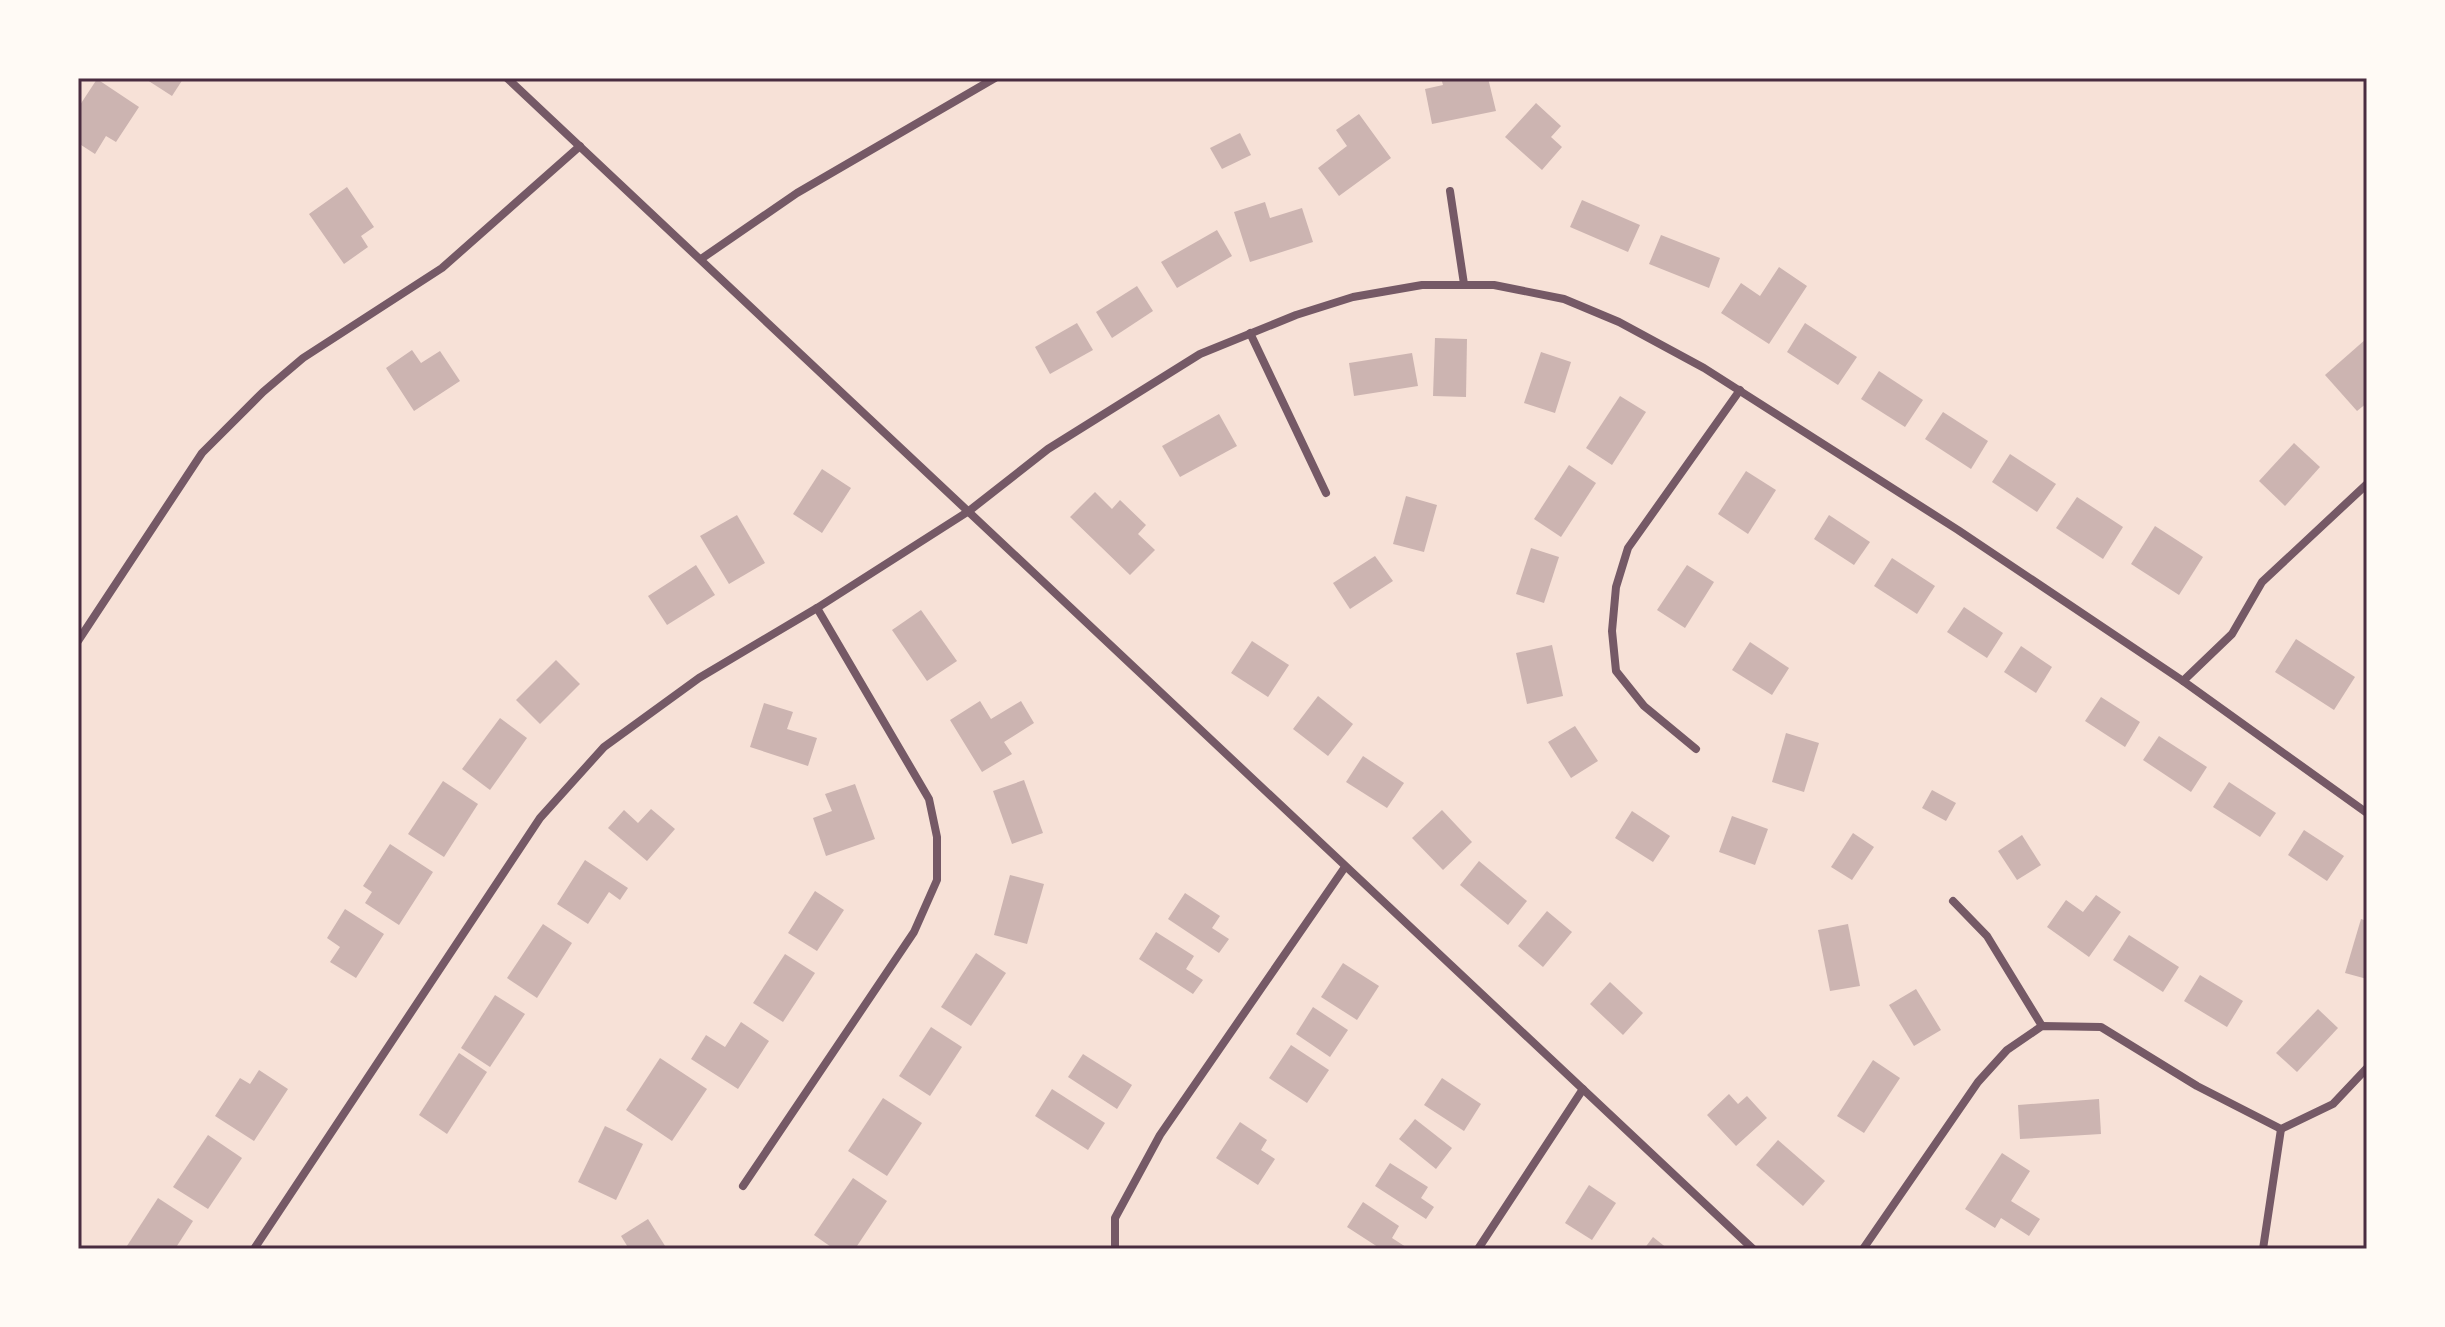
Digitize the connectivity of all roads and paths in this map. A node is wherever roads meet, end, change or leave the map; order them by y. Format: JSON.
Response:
{"nodes":[{"id":1,"x":507,"y":78,"type":"edge"},
{"id":2,"x":995,"y":78,"type":"edge"},
{"id":3,"x":580,"y":146,"type":"junction"},
{"id":4,"x":1450,"y":191,"type":"dead end"},
{"id":5,"x":701,"y":259,"type":"junction"},
{"id":6,"x":1464,"y":284,"type":"junction"},
{"id":7,"x":1250,"y":333,"type":"junction"},
{"id":8,"x":1740,"y":390,"type":"junction"},
{"id":9,"x":2367,"y":484,"type":"edge"},
{"id":10,"x":1326,"y":493,"type":"dead end"},
{"id":11,"x":969,"y":511,"type":"junction"},
{"id":12,"x":817,"y":608,"type":"junction"},
{"id":13,"x":78,"y":641,"type":"edge"},
{"id":14,"x":2183,"y":681,"type":"junction"},
{"id":15,"x":1696,"y":749,"type":"dead end"},
{"id":16,"x":2367,"y":813,"type":"edge"},
{"id":17,"x":1345,"y":867,"type":"junction"},
{"id":18,"x":1953,"y":901,"type":"dead end"},
{"id":19,"x":2042,"y":1026,"type":"junction"},
{"id":20,"x":2367,"y":1068,"type":"edge"},
{"id":21,"x":1583,"y":1089,"type":"junction"},
{"id":22,"x":2281,"y":1129,"type":"junction"},
{"id":23,"x":743,"y":1186,"type":"dead end"},
{"id":24,"x":254,"y":1249,"type":"edge"},
{"id":25,"x":1115,"y":1249,"type":"edge"},
{"id":26,"x":1478,"y":1249,"type":"edge"},
{"id":27,"x":1753,"y":1249,"type":"edge"},
{"id":28,"x":1863,"y":1249,"type":"edge"},
{"id":29,"x":2263,"y":1249,"type":"edge"}],
"edges":[{"from":1,"to":3,"type":"street"},
{"from":2,"to":5,"type":"street"},
{"from":3,"to":5,"type":"street"},
{"from":3,"to":13,"type":"street"},
{"from":4,"to":6,"type":"street"},
{"from":5,"to":11,"type":"street"},
{"from":6,"to":7,"type":"street"},
{"from":6,"to":8,"type":"street"},
{"from":7,"to":10,"type":"street"},
{"from":7,"to":11,"type":"street"},
{"from":8,"to":14,"type":"street"},
{"from":8,"to":15,"type":"street"},
{"from":9,"to":14,"type":"street"},
{"from":11,"to":12,"type":"street"},
{"from":11,"to":17,"type":"street"},
{"from":12,"to":23,"type":"street"},
{"from":12,"to":24,"type":"street"},
{"from":14,"to":16,"type":"street"},
{"from":17,"to":21,"type":"street"},
{"from":17,"to":25,"type":"street"},
{"from":18,"to":19,"type":"street"},
{"from":19,"to":22,"type":"street"},
{"from":19,"to":28,"type":"street"},
{"from":20,"to":22,"type":"street"},
{"from":21,"to":26,"type":"street"},
{"from":21,"to":27,"type":"street"},
{"from":22,"to":29,"type":"street"}]}
